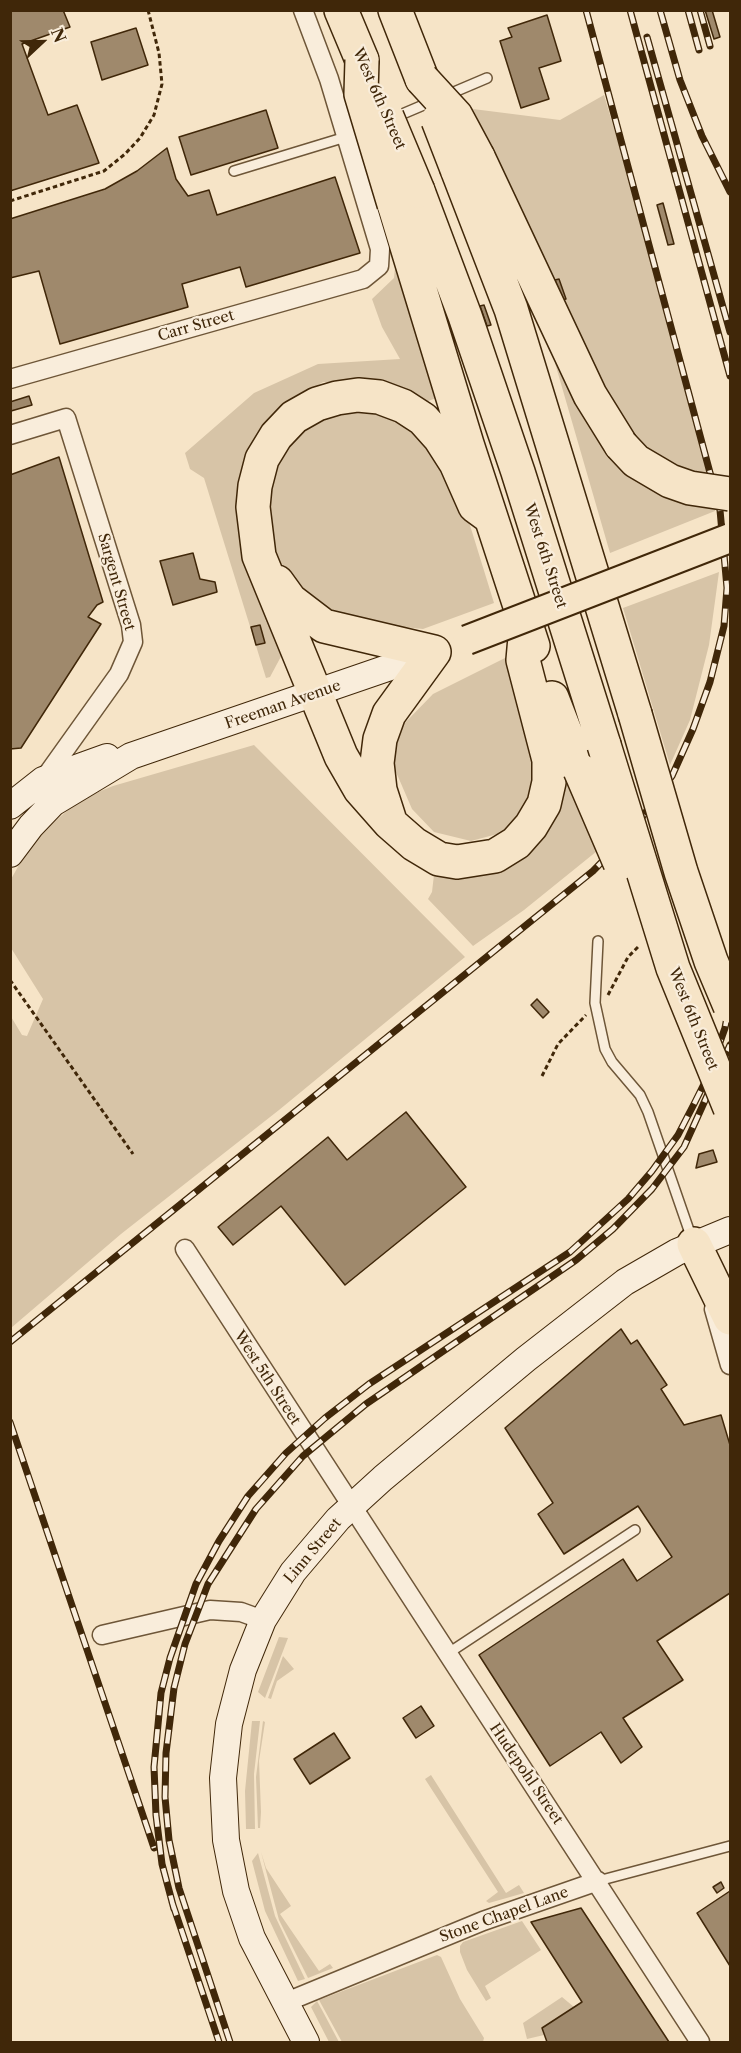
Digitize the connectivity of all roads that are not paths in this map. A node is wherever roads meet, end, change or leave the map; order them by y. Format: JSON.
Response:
{"nodes":[{"id":1,"x":303,"y":10,"type":"edge"},
{"id":2,"x":395,"y":10,"type":"edge"},
{"id":3,"x":351,"y":35,"type":"edge"},
{"id":4,"x":487,"y":78,"type":"dead end"},
{"id":5,"x":346,"y":138,"type":"junction"},
{"id":6,"x":468,"y":163,"type":"junction"},
{"id":7,"x":234,"y":171,"type":"dead end"},
{"id":8,"x":406,"y":198,"type":"junction"},
{"id":9,"x":10,"y":379,"type":"edge"},
{"id":10,"x":10,"y":435,"type":"edge"},
{"id":11,"x":730,"y":494,"type":"edge"},
{"id":12,"x":490,"y":517,"type":"junction"},
{"id":13,"x":727,"y":539,"type":"edge"},
{"id":14,"x":260,"y":556,"type":"junction"},
{"id":15,"x":526,"y":626,"type":"junction"},
{"id":16,"x":467,"y":640,"type":"dead end"},
{"id":17,"x":434,"y":652,"type":"junction"},
{"id":18,"x":315,"y":695,"type":"junction"},
{"id":19,"x":131,"y":756,"type":"junction"},
{"id":20,"x":43,"y":780,"type":"junction"},
{"id":21,"x":10,"y":806,"type":"edge"},
{"id":22,"x":390,"y":823,"type":"junction"},
{"id":23,"x":10,"y":854,"type":"edge"},
{"id":24,"x":598,"y":941,"type":"dead end"},
{"id":25,"x":673,"y":968,"type":"junction"},
{"id":26,"x":730,"y":1006,"type":"edge"},
{"id":27,"x":730,"y":1108,"type":"edge"},
{"id":28,"x":730,"y":1230,"type":"edge"},
{"id":29,"x":694,"y":1244,"type":"junction"},
{"id":30,"x":185,"y":1249,"type":"dead end"},
{"id":31,"x":730,"y":1318,"type":"edge"},
{"id":32,"x":730,"y":1365,"type":"edge"},
{"id":33,"x":351,"y":1507,"type":"junction"},
{"id":34,"x":635,"y":1530,"type":"dead end"},
{"id":35,"x":263,"y":1620,"type":"junction"},
{"id":36,"x":102,"y":1635,"type":"dead end"},
{"id":37,"x":446,"y":1654,"type":"junction"},
{"id":38,"x":730,"y":1846,"type":"edge"},
{"id":39,"x":598,"y":1881,"type":"junction"},
{"id":40,"x":284,"y":2003,"type":"junction"},
{"id":41,"x":306,"y":2043,"type":"edge"},
{"id":42,"x":700,"y":2043,"type":"edge"}],
"edges":[{"from":1,"to":5,"type":"street"},
{"from":2,"to":6,"type":"highway","bridge":true},
{"from":3,"to":8,"type":"highway","bridge":true},
{"from":4,"to":5,"type":"lane"},
{"from":5,"to":7,"type":"lane"},
{"from":5,"to":9,"type":"street","name":"Carr Street"},
{"from":6,"to":11,"type":"highway","bridge":true},
{"from":6,"to":26,"type":"highway","bridge":true},
{"from":8,"to":12,"type":"highway"},
{"from":8,"to":25,"type":"highway","name":"West 6th Street","bridge":true},
{"from":10,"to":20,"type":"street","name":"Sargent Street"},
{"from":12,"to":14,"type":"highway"},
{"from":12,"to":15,"type":"highway"},
{"from":13,"to":16,"type":"main road","bridge":true},
{"from":14,"to":17,"type":"highway"},
{"from":14,"to":18,"type":"highway"},
{"from":15,"to":22,"type":"highway"},
{"from":15,"to":25,"type":"highway","bridge":true},
{"from":17,"to":18,"type":"main road","name":"Freeman Avenue"},
{"from":17,"to":22,"type":"highway"},
{"from":18,"to":19,"type":"main road","name":"Freeman Avenue"},
{"from":18,"to":22,"type":"highway"},
{"from":19,"to":20,"type":"main road","name":"Freeman Avenue"},
{"from":19,"to":23,"type":"main road","name":"Freeman Avenue"},
{"from":20,"to":21,"type":"main road","name":"Freeman Avenue"},
{"from":24,"to":29,"type":"lane"},
{"from":25,"to":27,"type":"highway","name":"West 6th Street","bridge":true},
{"from":28,"to":29,"type":"main road","name":"Linn Street"},
{"from":29,"to":31,"type":"highway"},
{"from":29,"to":32,"type":"street"},
{"from":29,"to":33,"type":"main road","name":"Linn Street"},
{"from":30,"to":33,"type":"street","name":"West 5th Street"},
{"from":33,"to":35,"type":"main road","name":"Linn Street"},
{"from":33,"to":37,"type":"street","name":"Hudepohl Street"},
{"from":34,"to":37,"type":"lane"},
{"from":35,"to":36,"type":"street"},
{"from":35,"to":40,"type":"main road","name":"Linn Street"},
{"from":37,"to":39,"type":"street","name":"Hudepohl Street"},
{"from":38,"to":39,"type":"lane","name":"Stone Chapel Lane"},
{"from":39,"to":40,"type":"street","name":"Stone Chapel Lane"},
{"from":39,"to":42,"type":"street","name":"Hudepohl Street"},
{"from":40,"to":41,"type":"main road","name":"Linn Street"}]}
